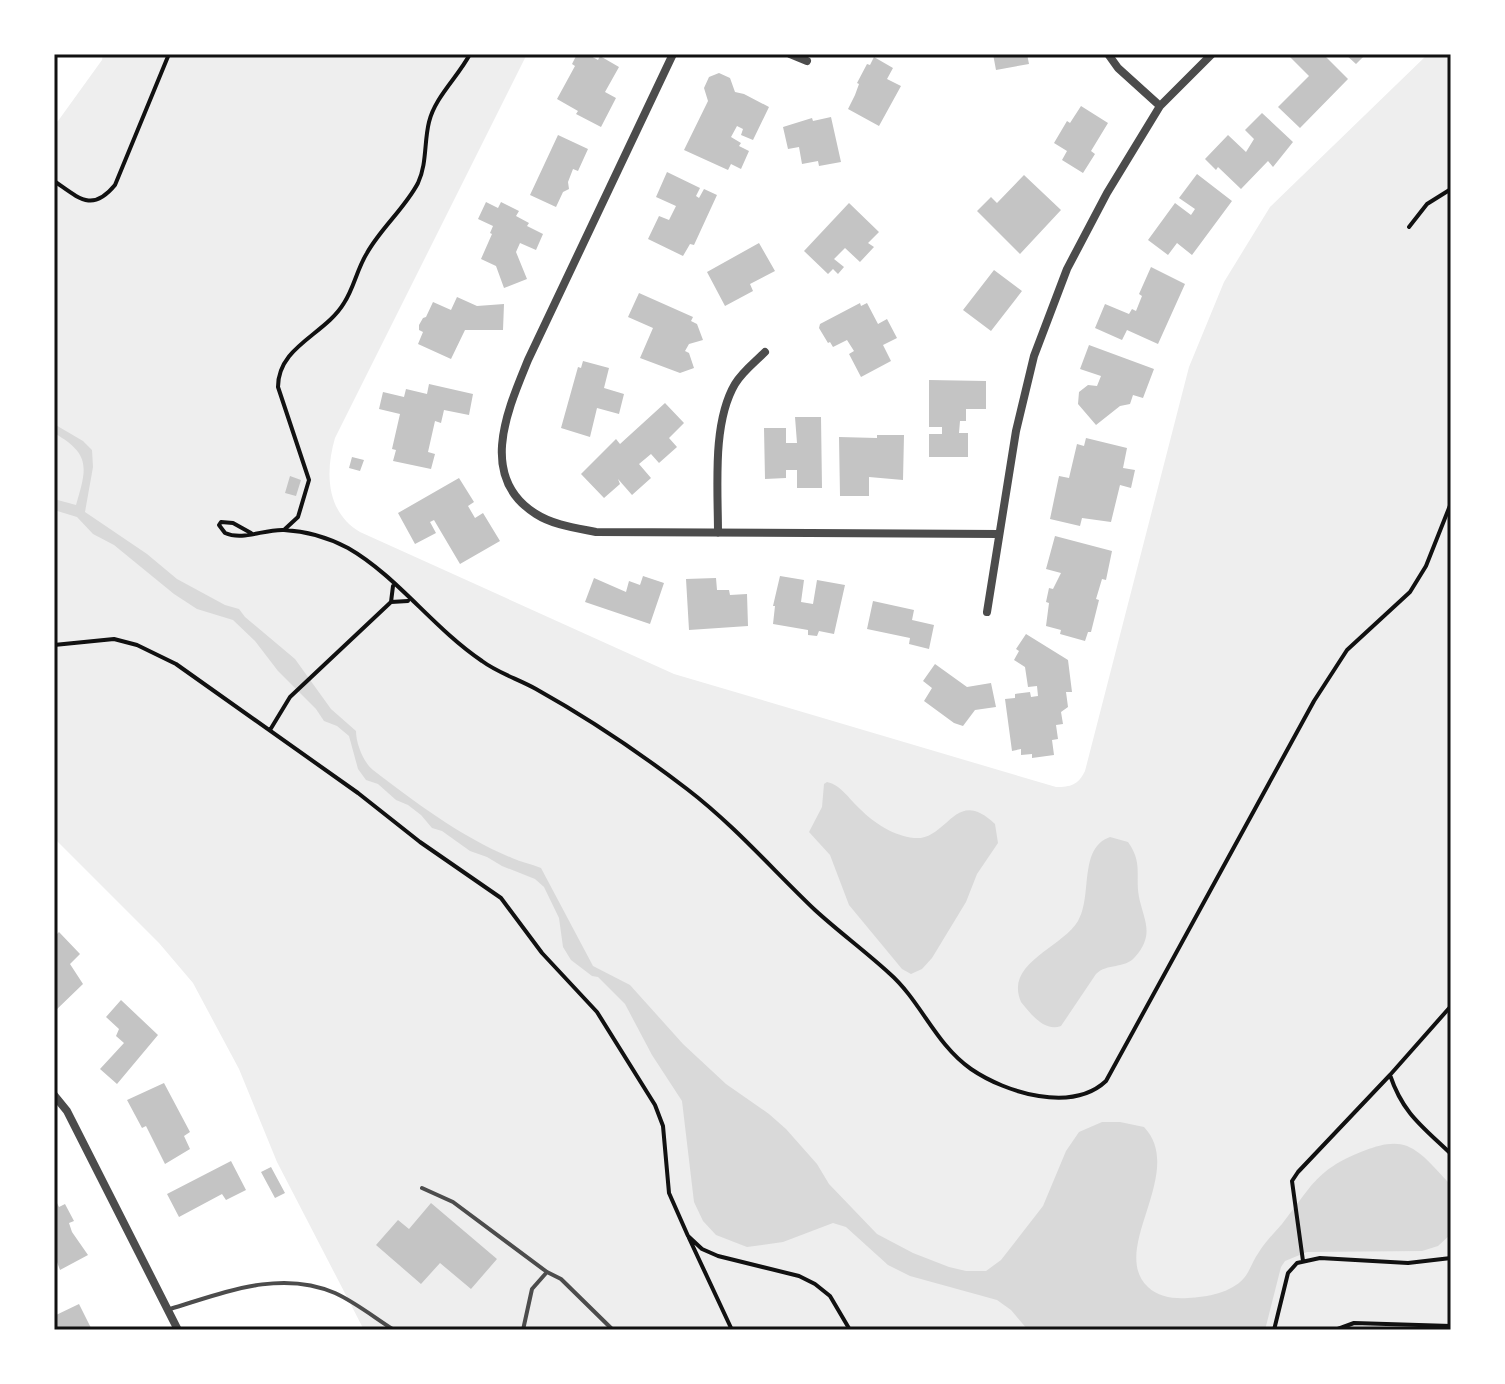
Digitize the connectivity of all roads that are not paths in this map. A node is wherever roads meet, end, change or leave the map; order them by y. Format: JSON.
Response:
{"nodes":[{"id":1,"x":673,"y":54,"type":"edge"},
{"id":2,"x":790,"y":54,"type":"edge"},
{"id":3,"x":1108,"y":54,"type":"edge"},
{"id":4,"x":1212,"y":54,"type":"edge"},
{"id":5,"x":807,"y":61,"type":"dead end"},
{"id":6,"x":1160,"y":106,"type":"junction"},
{"id":7,"x":765,"y":352,"type":"dead end"},
{"id":8,"x":718,"y":533,"type":"junction"},
{"id":9,"x":999,"y":534,"type":"junction"},
{"id":10,"x":987,"y":612,"type":"dead end"},
{"id":11,"x":54,"y":1095,"type":"edge"},
{"id":12,"x":422,"y":1188,"type":"dead end"},
{"id":13,"x":547,"y":1272,"type":"junction"},
{"id":14,"x":167,"y":1309,"type":"junction"},
{"id":15,"x":178,"y":1330,"type":"edge"},
{"id":16,"x":394,"y":1330,"type":"edge"},
{"id":17,"x":523,"y":1330,"type":"edge"},
{"id":18,"x":613,"y":1330,"type":"edge"}],
"edges":[{"from":1,"to":8,"type":"street"},
{"from":2,"to":5,"type":"street"},
{"from":3,"to":6,"type":"street"},
{"from":4,"to":6,"type":"street"},
{"from":6,"to":9,"type":"street"},
{"from":7,"to":8,"type":"street"},
{"from":8,"to":9,"type":"street"},
{"from":9,"to":10,"type":"street"},
{"from":11,"to":14,"type":"street"},
{"from":12,"to":13,"type":"lane"},
{"from":13,"to":17,"type":"lane"},
{"from":13,"to":18,"type":"lane"},
{"from":14,"to":15,"type":"street"},
{"from":14,"to":16,"type":"lane"}]}
